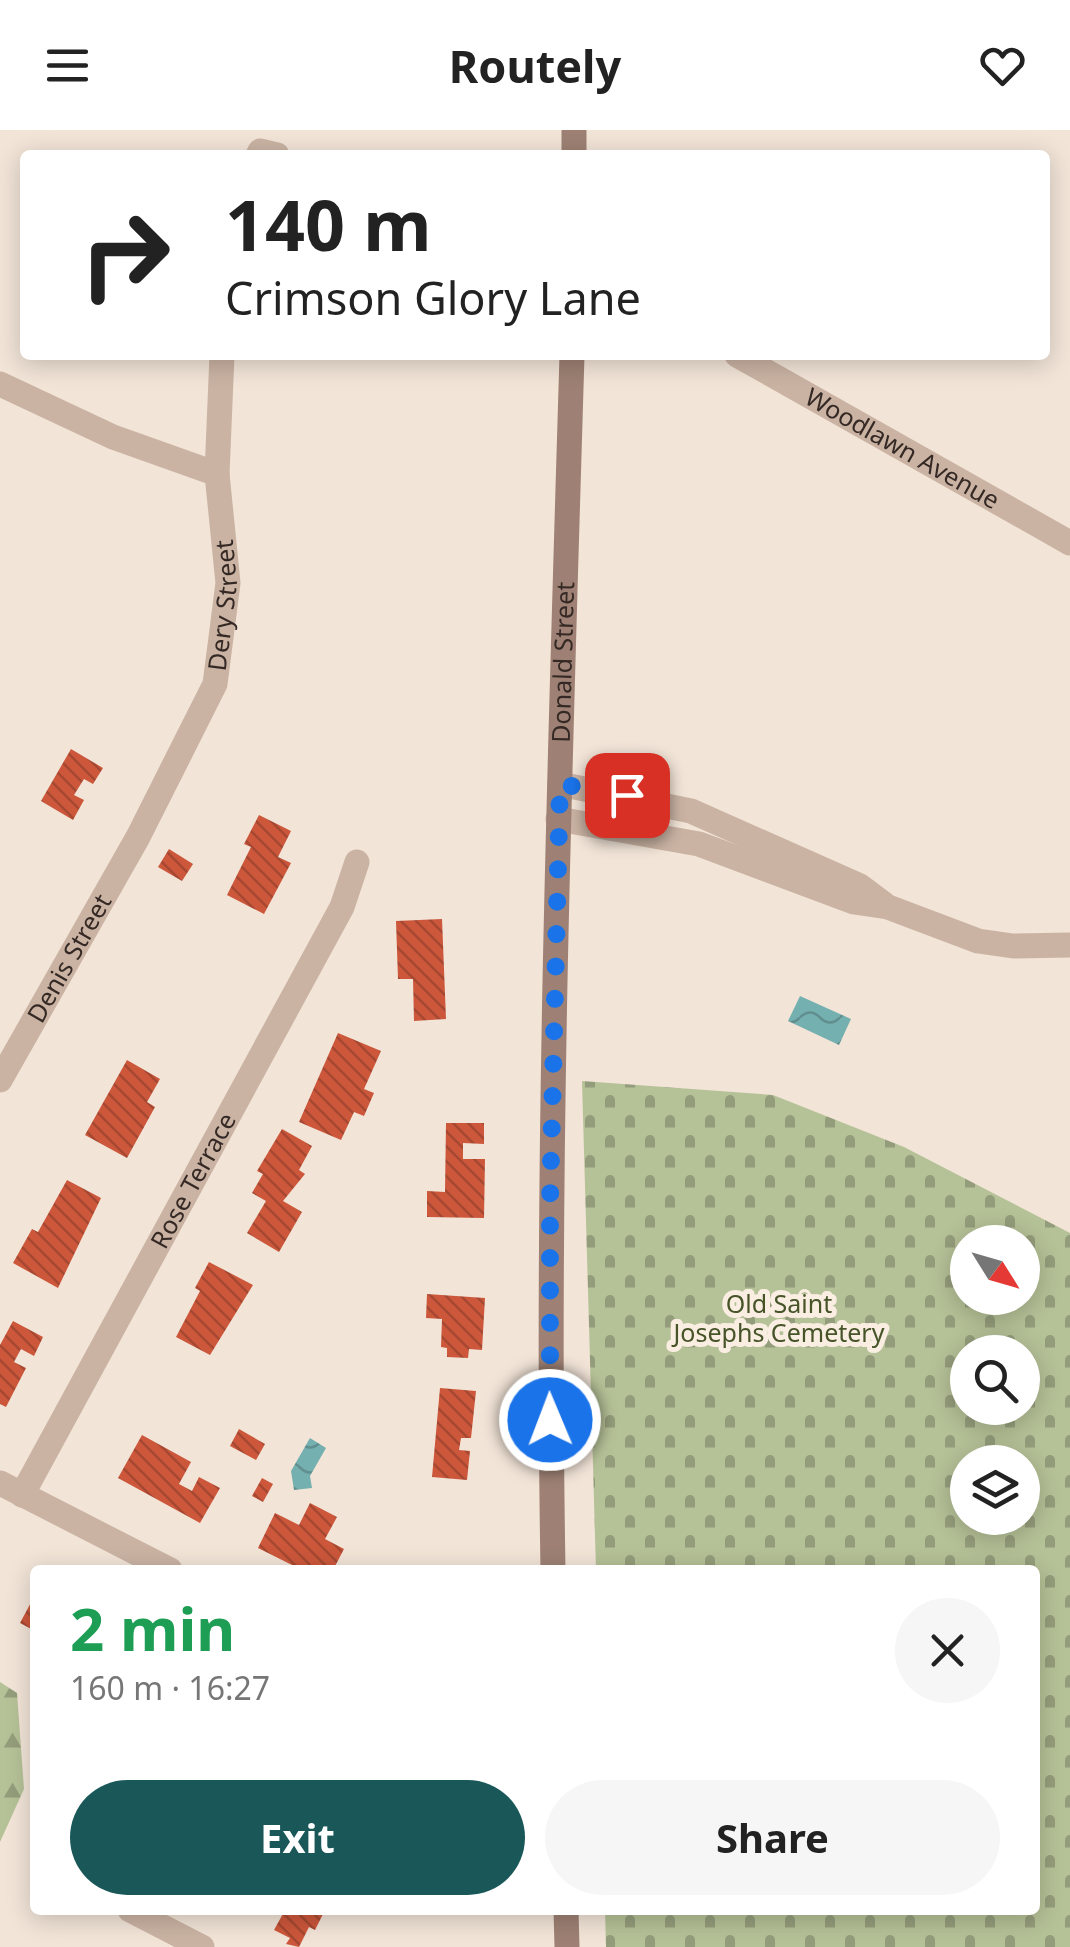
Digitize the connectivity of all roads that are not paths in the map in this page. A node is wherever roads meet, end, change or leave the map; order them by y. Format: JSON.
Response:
{"nodes":[{"id":1,"x":222,"y":360,"type":"edge"},
{"id":2,"x":572,"y":360,"type":"edge"},
{"id":3,"x":746,"y":360,"type":"edge"},
{"id":4,"x":0,"y":384,"type":"edge"},
{"id":5,"x":217,"y":474,"type":"junction"},
{"id":6,"x":1070,"y":544,"type":"edge"},
{"id":7,"x":560,"y":784,"type":"junction"},
{"id":8,"x":558,"y":819,"type":"junction"},
{"id":9,"x":138,"y":837,"type":"joint"},
{"id":10,"x":357,"y":862,"type":"dead end"},
{"id":11,"x":888,"y":907,"type":"junction"},
{"id":12,"x":1070,"y":945,"type":"edge"},
{"id":13,"x":0,"y":1080,"type":"edge"},
{"id":14,"x":11,"y":1489,"type":"edge"},
{"id":15,"x":160,"y":1565,"type":"edge"},
{"id":16,"x":553,"y":1565,"type":"edge"},
{"id":17,"x":140,"y":1915,"type":"edge"},
{"id":18,"x":566,"y":1915,"type":"edge"},
{"id":19,"x":202,"y":1947,"type":"edge"},
{"id":20,"x":567,"y":1947,"type":"edge"}],
"edges":[{"from":1,"to":5,"type":"street","name":"Dery Street"},
{"from":2,"to":7,"type":"street","name":"Donald Street"},
{"from":3,"to":6,"type":"street","name":"Woodlawn Avenue"},
{"from":4,"to":5,"type":"street"},
{"from":5,"to":9,"type":"street","name":"Dery Street"},
{"from":7,"to":8,"type":"street","name":"Donald Street"},
{"from":7,"to":11,"type":"street"},
{"from":8,"to":11,"type":"street"},
{"from":8,"to":16,"type":"street","name":"Donald Street"},
{"from":9,"to":13,"type":"street","name":"Denis Street"},
{"from":10,"to":14,"type":"street","name":"Rose Terrace"},
{"from":11,"to":12,"type":"street"},
{"from":14,"to":15,"type":"street"},
{"from":17,"to":19,"type":"street"},
{"from":18,"to":20,"type":"street"}]}
